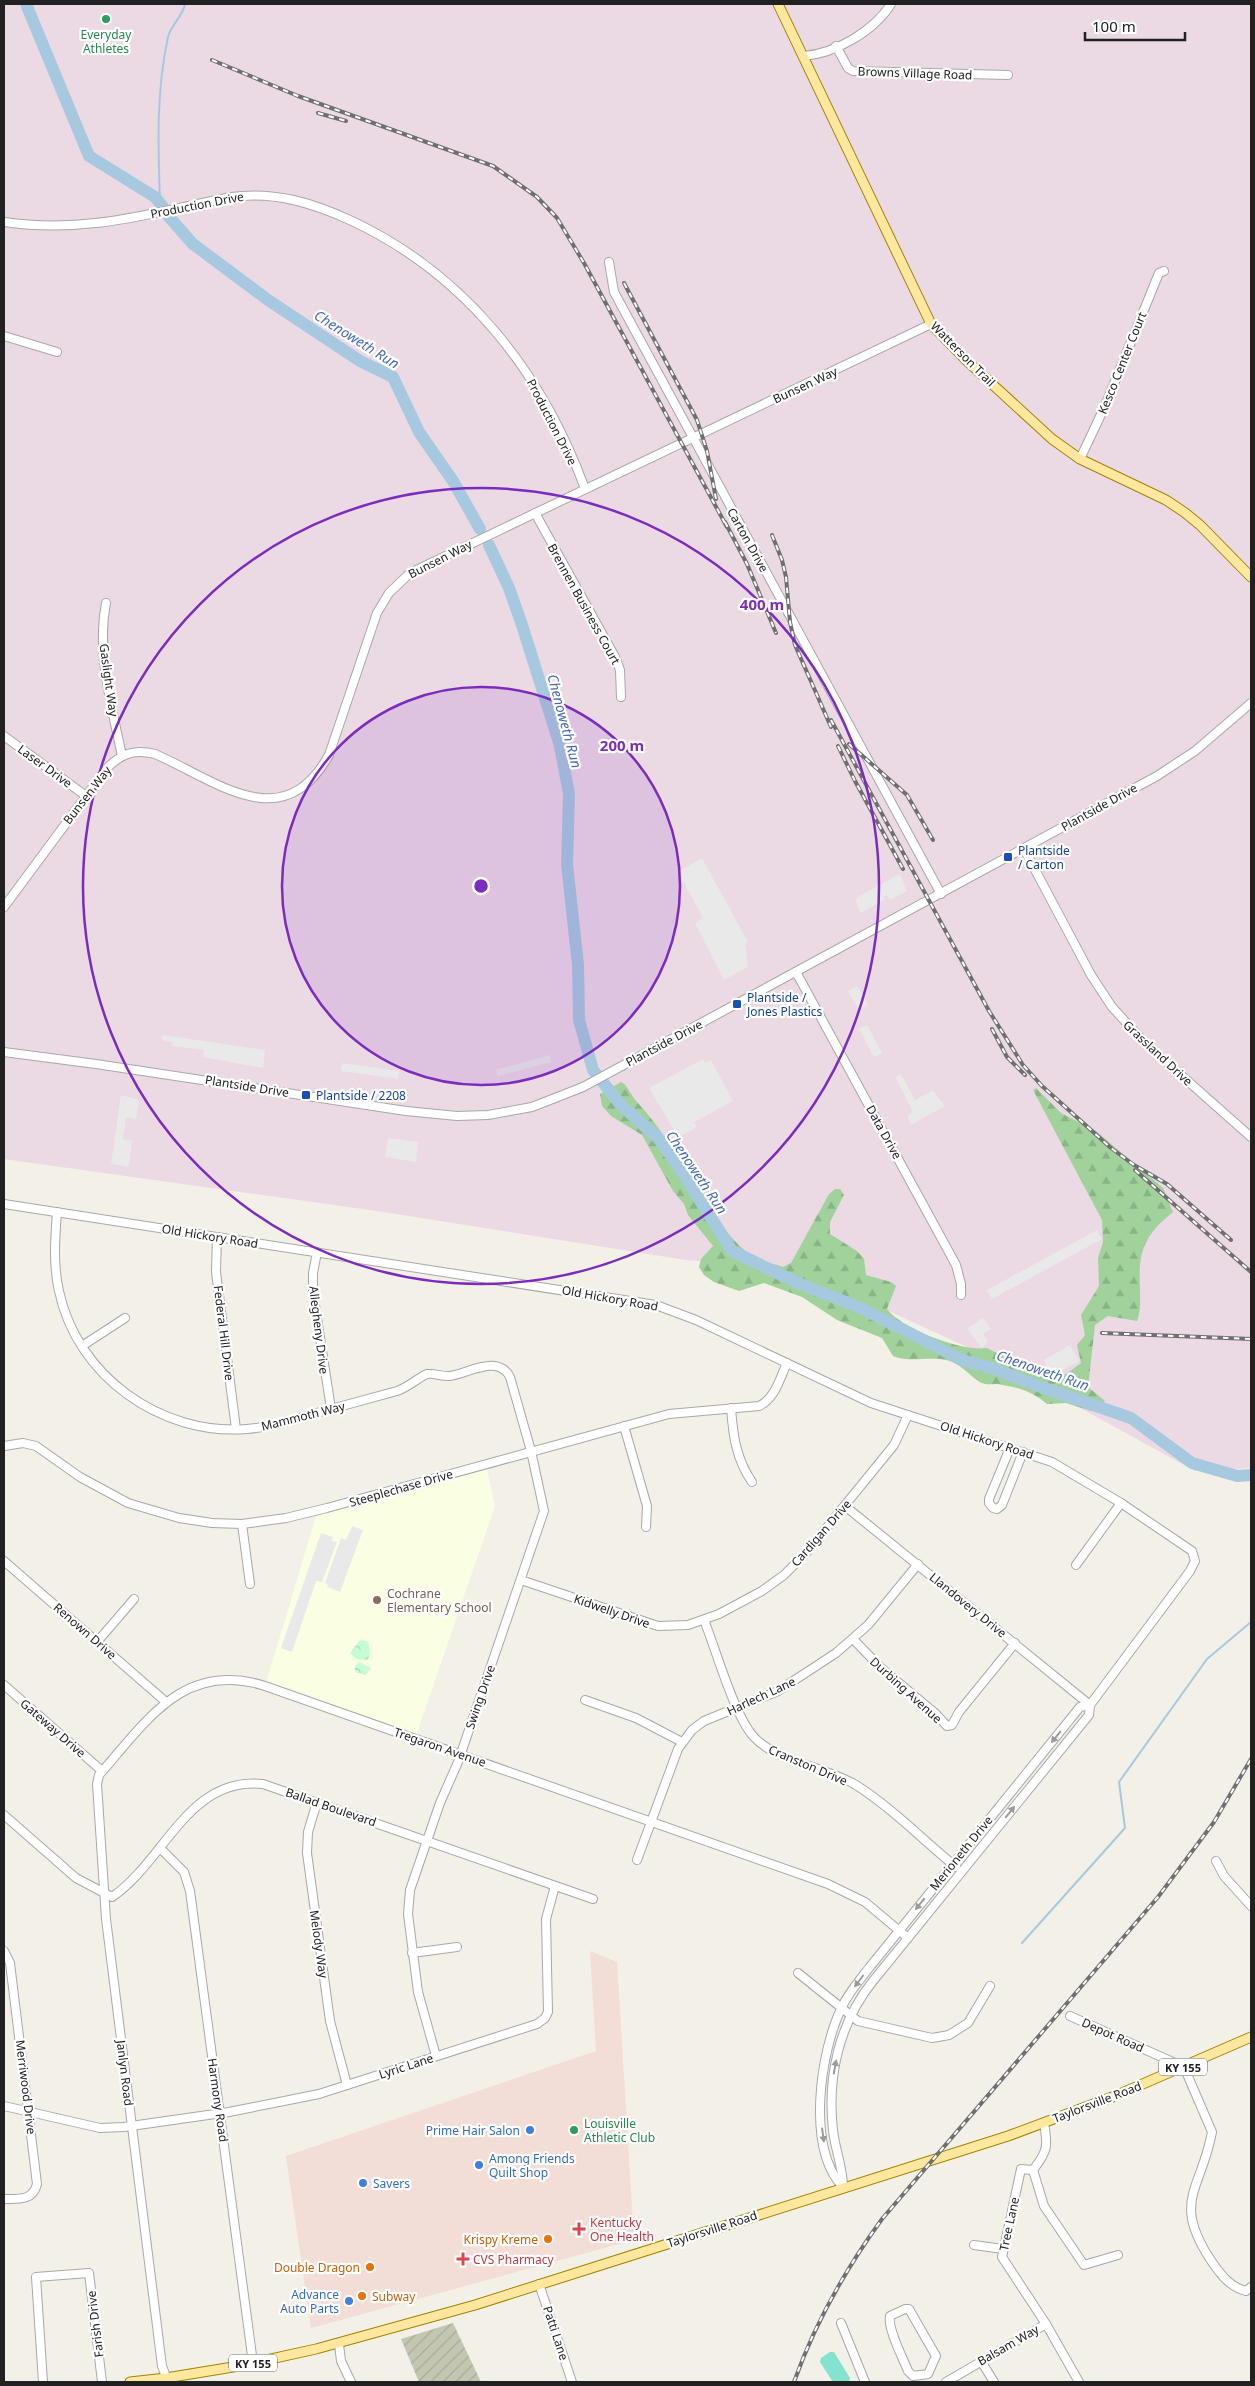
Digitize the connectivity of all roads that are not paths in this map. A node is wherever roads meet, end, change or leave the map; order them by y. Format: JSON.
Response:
{"nodes":[{"id":1,"x":778,"y":4,"type":"edge"},
{"id":2,"x":891,"y":4,"type":"edge"},
{"id":3,"x":836,"y":46,"type":"junction"},
{"id":4,"x":803,"y":56,"type":"junction"},
{"id":5,"x":1008,"y":75,"type":"dead end"},
{"id":6,"x":4,"y":222,"type":"edge"},
{"id":7,"x":609,"y":262,"type":"dead end"},
{"id":8,"x":1164,"y":271,"type":"dead end"},
{"id":9,"x":931,"y":324,"type":"junction"},
{"id":10,"x":4,"y":336,"type":"edge"},
{"id":11,"x":57,"y":352,"type":"dead end"},
{"id":12,"x":694,"y":438,"type":"junction"},
{"id":13,"x":1080,"y":458,"type":"junction"},
{"id":14,"x":585,"y":490,"type":"junction"},
{"id":15,"x":535,"y":513,"type":"junction"},
{"id":16,"x":1251,"y":577,"type":"edge"},
{"id":17,"x":106,"y":603,"type":"dead end"},
{"id":18,"x":621,"y":698,"type":"dead end"},
{"id":19,"x":1251,"y":703,"type":"edge"},
{"id":20,"x":4,"y":736,"type":"edge"},
{"id":21,"x":122,"y":756,"type":"junction"},
{"id":22,"x":86,"y":796,"type":"junction"},
{"id":23,"x":1024,"y":848,"type":"junction"},
{"id":24,"x":941,"y":894,"type":"junction"},
{"id":25,"x":4,"y":907,"type":"edge"},
{"id":26,"x":796,"y":972,"type":"junction"},
{"id":27,"x":4,"y":1052,"type":"edge"},
{"id":28,"x":1251,"y":1138,"type":"edge"},
{"id":29,"x":4,"y":1204,"type":"edge"},
{"id":30,"x":57,"y":1212,"type":"junction"},
{"id":31,"x":217,"y":1237,"type":"junction"},
{"id":32,"x":316,"y":1252,"type":"junction"},
{"id":33,"x":961,"y":1295,"type":"dead end"},
{"id":34,"x":125,"y":1318,"type":"dead end"},
{"id":35,"x":82,"y":1346,"type":"junction"},
{"id":36,"x":787,"y":1363,"type":"junction"},
{"id":37,"x":504,"y":1369,"type":"joint"},
{"id":38,"x":732,"y":1408,"type":"junction"},
{"id":39,"x":331,"y":1409,"type":"junction"},
{"id":40,"x":908,"y":1415,"type":"junction"},
{"id":41,"x":624,"y":1426,"type":"junction"},
{"id":42,"x":236,"y":1429,"type":"junction"},
{"id":43,"x":4,"y":1446,"type":"edge"},
{"id":44,"x":1010,"y":1448,"type":"junction"},
{"id":45,"x":531,"y":1451,"type":"junction"},
{"id":46,"x":1023,"y":1452,"type":"junction"},
{"id":47,"x":752,"y":1482,"type":"dead end"},
{"id":48,"x":1120,"y":1503,"type":"junction"},
{"id":49,"x":845,"y":1506,"type":"junction"},
{"id":50,"x":242,"y":1524,"type":"junction"},
{"id":51,"x":646,"y":1527,"type":"dead end"},
{"id":52,"x":1194,"y":1555,"type":"joint"},
{"id":53,"x":4,"y":1561,"type":"edge"},
{"id":54,"x":918,"y":1564,"type":"junction"},
{"id":55,"x":1076,"y":1565,"type":"dead end"},
{"id":56,"x":522,"y":1580,"type":"junction"},
{"id":57,"x":250,"y":1584,"type":"dead end"},
{"id":58,"x":134,"y":1599,"type":"dead end"},
{"id":59,"x":704,"y":1620,"type":"junction"},
{"id":60,"x":853,"y":1639,"type":"junction"},
{"id":61,"x":96,"y":1642,"type":"junction"},
{"id":62,"x":1015,"y":1643,"type":"junction"},
{"id":63,"x":4,"y":1685,"type":"edge"},
{"id":64,"x":585,"y":1700,"type":"dead end"},
{"id":65,"x":166,"y":1702,"type":"junction"},
{"id":66,"x":1090,"y":1705,"type":"junction"},
{"id":67,"x":738,"y":1708,"type":"junction"},
{"id":68,"x":682,"y":1742,"type":"junction"},
{"id":69,"x":460,"y":1754,"type":"junction"},
{"id":70,"x":102,"y":1771,"type":"junction"},
{"id":71,"x":317,"y":1802,"type":"junction"},
{"id":72,"x":4,"y":1815,"type":"edge"},
{"id":73,"x":652,"y":1822,"type":"junction"},
{"id":74,"x":426,"y":1840,"type":"junction"},
{"id":75,"x":160,"y":1848,"type":"junction"},
{"id":76,"x":637,"y":1860,"type":"dead end"},
{"id":77,"x":1216,"y":1861,"type":"dead end"},
{"id":78,"x":952,"y":1864,"type":"junction"},
{"id":79,"x":962,"y":1871,"type":"junction"},
{"id":80,"x":555,"y":1886,"type":"junction"},
{"id":81,"x":104,"y":1893,"type":"junction"},
{"id":82,"x":593,"y":1899,"type":"dead end"},
{"id":83,"x":1251,"y":1906,"type":"edge"},
{"id":84,"x":899,"y":1930,"type":"junction"},
{"id":85,"x":908,"y":1938,"type":"junction"},
{"id":86,"x":457,"y":1947,"type":"dead end"},
{"id":87,"x":4,"y":1953,"type":"edge"},
{"id":88,"x":412,"y":1953,"type":"junction"},
{"id":89,"x":798,"y":1973,"type":"dead end"},
{"id":90,"x":990,"y":1986,"type":"dead end"},
{"id":91,"x":841,"y":2008,"type":"junction"},
{"id":92,"x":850,"y":2015,"type":"junction"},
{"id":93,"x":1070,"y":2016,"type":"dead end"},
{"id":94,"x":1251,"y":2037,"type":"edge"},
{"id":95,"x":436,"y":2056,"type":"junction"},
{"id":96,"x":1184,"y":2066,"type":"junction"},
{"id":97,"x":346,"y":2085,"type":"junction"},
{"id":98,"x":4,"y":2106,"type":"edge"},
{"id":99,"x":29,"y":2112,"type":"junction"},
{"id":100,"x":220,"y":2113,"type":"junction"},
{"id":101,"x":1044,"y":2123,"type":"junction"},
{"id":102,"x":132,"y":2126,"type":"junction"},
{"id":103,"x":1033,"y":2170,"type":"junction"},
{"id":104,"x":843,"y":2187,"type":"junction"},
{"id":105,"x":4,"y":2199,"type":"edge"},
{"id":106,"x":974,"y":2245,"type":"dead end"},
{"id":107,"x":1003,"y":2249,"type":"junction"},
{"id":108,"x":1118,"y":2255,"type":"dead end"},
{"id":109,"x":539,"y":2284,"type":"junction"},
{"id":110,"x":1251,"y":2287,"type":"edge"},
{"id":111,"x":841,"y":2323,"type":"dead end"},
{"id":112,"x":1046,"y":2324,"type":"junction"},
{"id":113,"x":339,"y":2344,"type":"junction"},
{"id":114,"x":981,"y":2361,"type":"junction"},
{"id":115,"x":253,"y":2363,"type":"junction"},
{"id":116,"x":928,"y":2374,"type":"junction"},
{"id":117,"x":167,"y":2380,"type":"edge"},
{"id":118,"x":43,"y":2382,"type":"edge"},
{"id":119,"x":102,"y":2382,"type":"edge"},
{"id":120,"x":130,"y":2382,"type":"edge"},
{"id":121,"x":351,"y":2382,"type":"edge"},
{"id":122,"x":572,"y":2382,"type":"edge"},
{"id":123,"x":865,"y":2382,"type":"edge"},
{"id":124,"x":934,"y":2382,"type":"edge"},
{"id":125,"x":946,"y":2382,"type":"edge"},
{"id":126,"x":994,"y":2382,"type":"edge"},
{"id":127,"x":1079,"y":2382,"type":"edge"}],
"edges":[{"from":1,"to":4,"type":"main road","name":"Watterson Trail"},
{"from":2,"to":3,"type":"street"},
{"from":3,"to":4,"type":"street"},
{"from":3,"to":5,"type":"street","name":"Browns Village Road"},
{"from":4,"to":9,"type":"main road","name":"Watterson Trail"},
{"from":6,"to":14,"type":"street","name":"Production Drive"},
{"from":7,"to":12,"type":"street","name":"Carton Drive"},
{"from":8,"to":13,"type":"street","name":"Kesco Center Court"},
{"from":9,"to":12,"type":"street","name":"Bunsen Way"},
{"from":9,"to":13,"type":"main road","name":"Watterson Trail"},
{"from":10,"to":11,"type":"street"},
{"from":12,"to":14,"type":"street","name":"Bunsen Way"},
{"from":12,"to":24,"type":"street","name":"Carton Drive"},
{"from":13,"to":16,"type":"main road","name":"Watterson Trail"},
{"from":14,"to":15,"type":"street","name":"Bunsen Way"},
{"from":15,"to":18,"type":"street","name":"Brennen Business Court"},
{"from":15,"to":21,"type":"street","name":"Bunsen Way"},
{"from":17,"to":21,"type":"street","name":"Gaslight Way"},
{"from":19,"to":23,"type":"street","name":"Plantside Drive"},
{"from":20,"to":22,"type":"street","name":"Laser Drive"},
{"from":21,"to":22,"type":"street","name":"Bunsen Way"},
{"from":22,"to":25,"type":"street","name":"Bunsen Way"},
{"from":23,"to":24,"type":"street","name":"Plantside Drive"},
{"from":23,"to":28,"type":"street","name":"Grassland Drive"},
{"from":24,"to":26,"type":"street","name":"Plantside Drive"},
{"from":26,"to":27,"type":"street","name":"Plantside Drive"},
{"from":26,"to":33,"type":"street","name":"Data Drive"},
{"from":29,"to":30,"type":"street","name":"Old Hickory Road"},
{"from":30,"to":31,"type":"street","name":"Old Hickory Road"},
{"from":30,"to":35,"type":"street","name":"Mammoth Way"},
{"from":31,"to":32,"type":"street","name":"Old Hickory Road"},
{"from":31,"to":42,"type":"street","name":"Federal Hill Drive"},
{"from":32,"to":36,"type":"street","name":"Old Hickory Road"},
{"from":32,"to":39,"type":"street","name":"Allegheny Drive"},
{"from":34,"to":35,"type":"street"},
{"from":35,"to":42,"type":"street","name":"Mammoth Way"},
{"from":36,"to":38,"type":"street","name":"Steeplechase Drive"},
{"from":36,"to":40,"type":"street","name":"Old Hickory Road"},
{"from":37,"to":39,"type":"street","name":"Mammoth Way"},
{"from":37,"to":45,"type":"street","name":"Swing Drive"},
{"from":38,"to":41,"type":"street","name":"Steeplechase Drive"},
{"from":38,"to":47,"type":"street"},
{"from":39,"to":42,"type":"street","name":"Mammoth Way"},
{"from":40,"to":44,"type":"street","name":"Old Hickory Road"},
{"from":40,"to":49,"type":"street","name":"Cardigan Drive"},
{"from":41,"to":45,"type":"street","name":"Steeplechase Drive"},
{"from":41,"to":51,"type":"street"},
{"from":43,"to":50,"type":"street","name":"Steeplechase Drive"},
{"from":44,"to":46,"type":"street","name":"Old Hickory Road"},
{"from":44,"to":46,"type":"street"},
{"from":45,"to":50,"type":"street","name":"Steeplechase Drive"},
{"from":45,"to":56,"type":"street","name":"Swing Drive"},
{"from":46,"to":48,"type":"street","name":"Old Hickory Road"},
{"from":48,"to":52,"type":"street","name":"Old Hickory Road"},
{"from":48,"to":55,"type":"street"},
{"from":49,"to":54,"type":"street","name":"Llandovery Drive"},
{"from":49,"to":59,"type":"street","name":"Cardigan Drive"},
{"from":50,"to":57,"type":"street"},
{"from":52,"to":66,"type":"street","name":"Merioneth Drive"},
{"from":53,"to":61,"type":"street","name":"Renown Drive"},
{"from":54,"to":60,"type":"street","name":"Harlech Lane"},
{"from":54,"to":62,"type":"street","name":"Llandovery Drive"},
{"from":56,"to":59,"type":"street","name":"Kidwelly Drive"},
{"from":56,"to":69,"type":"street","name":"Swing Drive"},
{"from":58,"to":61,"type":"street"},
{"from":59,"to":67,"type":"street","name":"Cranston Drive"},
{"from":60,"to":62,"type":"street","name":"Durbing Avenue"},
{"from":60,"to":67,"type":"street","name":"Harlech Lane"},
{"from":61,"to":65,"type":"street","name":"Renown Drive"},
{"from":62,"to":66,"type":"street","name":"Llandovery Drive"},
{"from":63,"to":70,"type":"street","name":"Gateway Drive"},
{"from":64,"to":68,"type":"street"},
{"from":65,"to":69,"type":"street","name":"Tregaron Avenue"},
{"from":65,"to":70,"type":"street","name":"Tregaron Avenue"},
{"from":66,"to":78,"type":"street","name":"Merioneth Drive","one_way":true},
{"from":79,"to":66,"type":"street","one_way":true},
{"from":67,"to":68,"type":"street","name":"Harlech Lane"},
{"from":67,"to":78,"type":"street","name":"Cranston Drive"},
{"from":68,"to":73,"type":"street","name":"Harlech Lane"},
{"from":69,"to":73,"type":"street","name":"Tregaron Avenue"},
{"from":69,"to":74,"type":"street","name":"Swing Drive"},
{"from":70,"to":81,"type":"street"},
{"from":71,"to":74,"type":"street","name":"Ballad Boulevard"},
{"from":71,"to":75,"type":"street","name":"Ballad Boulevard"},
{"from":71,"to":97,"type":"street","name":"Melody Way"},
{"from":72,"to":81,"type":"street"},
{"from":73,"to":76,"type":"street","name":"Harlech Lane"},
{"from":73,"to":84,"type":"street","name":"Tregaron Avenue"},
{"from":74,"to":80,"type":"street","name":"Ballad Boulevard"},
{"from":74,"to":88,"type":"street","name":"Swing Drive"},
{"from":75,"to":81,"type":"street","name":"Ballad Boulevard"},
{"from":75,"to":100,"type":"street","name":"Harmony Road"},
{"from":77,"to":83,"type":"street"},
{"from":78,"to":79,"type":"street","name":"Cranston Drive"},
{"from":78,"to":84,"type":"street","name":"Merioneth Drive","one_way":true},
{"from":79,"to":85,"type":"street"},
{"from":80,"to":82,"type":"street","name":"Ballad Boulevard"},
{"from":80,"to":95,"type":"street","name":"Lyric Lane"},
{"from":81,"to":102,"type":"street","name":"Janlyn Road"},
{"from":84,"to":85,"type":"street","name":"Tregaron Avenue"},
{"from":84,"to":91,"type":"street","name":"Merioneth Drive","one_way":true},
{"from":85,"to":92,"type":"street"},
{"from":86,"to":88,"type":"street"},
{"from":87,"to":99,"type":"street","name":"Merriwood Drive"},
{"from":88,"to":95,"type":"street","name":"Swing Drive"},
{"from":89,"to":91,"type":"street"},
{"from":90,"to":92,"type":"street"},
{"from":91,"to":92,"type":"street"},
{"from":91,"to":104,"type":"street","name":"Merioneth Drive","one_way":true},
{"from":104,"to":92,"type":"street","one_way":true},
{"from":93,"to":96,"type":"street","name":"Depot Road"},
{"from":94,"to":96,"type":"main road","name":"Taylorsville Road","number":"KY 155"},
{"from":95,"to":97,"type":"street","name":"Lyric Lane"},
{"from":96,"to":101,"type":"main road","name":"Taylorsville Road","number":"KY 155"},
{"from":96,"to":110,"type":"street"},
{"from":97,"to":100,"type":"street","name":"Lyric Lane"},
{"from":98,"to":99,"type":"street","name":"Lyric Lane"},
{"from":99,"to":102,"type":"street","name":"Lyric Lane"},
{"from":99,"to":105,"type":"street","name":"Merriwood Drive"},
{"from":100,"to":102,"type":"street","name":"Lyric Lane"},
{"from":100,"to":115,"type":"street","name":"Harmony Road"},
{"from":101,"to":103,"type":"street","name":"Tree Lane"},
{"from":101,"to":104,"type":"main road","name":"Taylorsville Road","number":"KY 155"},
{"from":102,"to":117,"type":"street","name":"Janlyn Road"},
{"from":103,"to":107,"type":"street","name":"Tree Lane"},
{"from":103,"to":108,"type":"street"},
{"from":104,"to":109,"type":"main road","name":"Taylorsville Road","number":"KY 155"},
{"from":106,"to":107,"type":"street"},
{"from":107,"to":112,"type":"street","name":"Tree Lane"},
{"from":109,"to":113,"type":"main road","name":"Taylorsville Road","number":"KY 155"},
{"from":109,"to":122,"type":"street","name":"Patti Lane"},
{"from":111,"to":123,"type":"street"},
{"from":112,"to":114,"type":"street","name":"Balsam Way"},
{"from":112,"to":127,"type":"street","name":"Tree Lane"},
{"from":113,"to":115,"type":"main road","name":"Taylorsville Road","number":"KY 155"},
{"from":113,"to":121,"type":"street"},
{"from":114,"to":125,"type":"street","name":"Balsam Way"},
{"from":114,"to":126,"type":"street"},
{"from":115,"to":117,"type":"main road","name":"Taylorsville Road","number":"KY 155"},
{"from":116,"to":116,"type":"street"},
{"from":116,"to":124,"type":"street"},
{"from":117,"to":120,"type":"main road","name":"Taylorsville Road","number":"KY 155"},
{"from":118,"to":119,"type":"street","name":"Farish Drive"}]}
